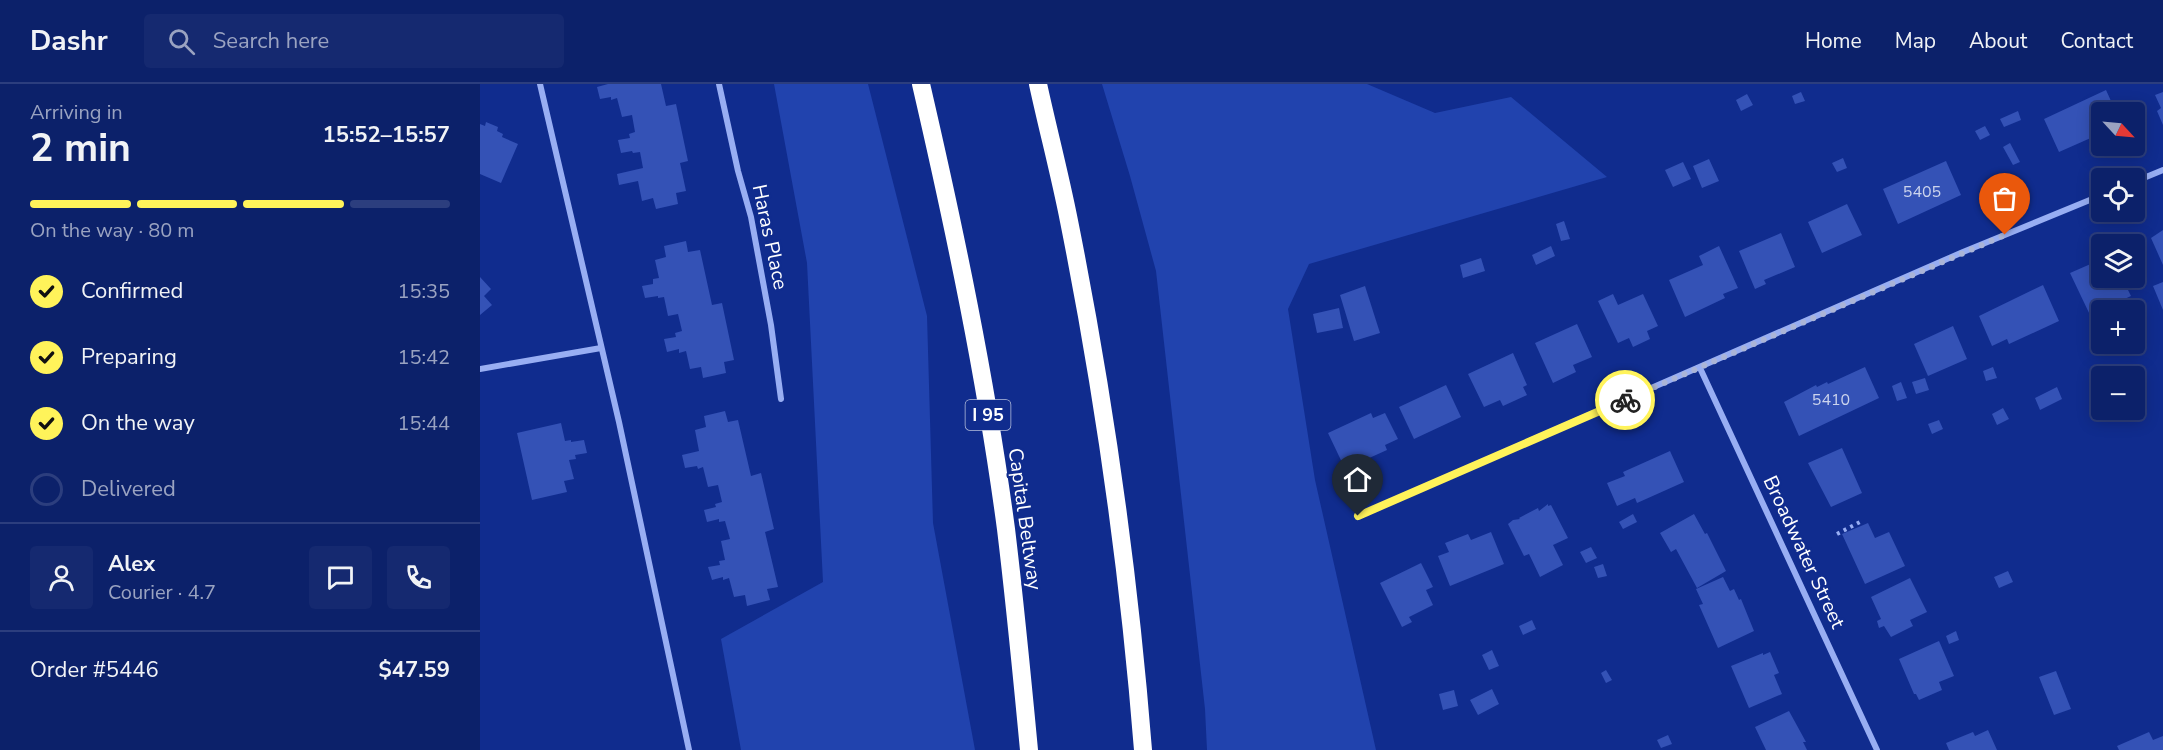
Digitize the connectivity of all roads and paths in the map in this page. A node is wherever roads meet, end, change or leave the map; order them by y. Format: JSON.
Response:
{"nodes":[{"id":1,"x":540,"y":84,"type":"edge"},
{"id":2,"x":719,"y":84,"type":"edge"},
{"id":3,"x":921,"y":84,"type":"edge"},
{"id":4,"x":1038,"y":84,"type":"edge"},
{"id":5,"x":2163,"y":170,"type":"edge"},
{"id":6,"x":2145,"y":177,"type":"edge"},
{"id":7,"x":2091,"y":199,"type":"edge"},
{"id":8,"x":601,"y":348,"type":"junction"},
{"id":9,"x":1700,"y":368,"type":"junction"},
{"id":10,"x":480,"y":369,"type":"edge"},
{"id":11,"x":781,"y":399,"type":"dead end"},
{"id":12,"x":1358,"y":516,"type":"dead end"},
{"id":13,"x":1862,"y":525,"type":"dead end"},
{"id":14,"x":1837,"y":534,"type":"dead end"},
{"id":15,"x":689,"y":750,"type":"edge"},
{"id":16,"x":1029,"y":750,"type":"edge"},
{"id":17,"x":1143,"y":750,"type":"edge"},
{"id":18,"x":1876,"y":750,"type":"edge"}],
"edges":[{"from":1,"to":8,"type":"street"},
{"from":2,"to":11,"type":"street","name":"Haras Place"},
{"from":3,"to":16,"type":"highway","name":"Capital Beltway","number":"I 95"},
{"from":4,"to":17,"type":"highway"},
{"from":5,"to":6,"type":"street"},
{"from":7,"to":9,"type":"street"},
{"from":8,"to":10,"type":"street"},
{"from":8,"to":15,"type":"street"},
{"from":9,"to":12,"type":"street"},
{"from":9,"to":18,"type":"street","name":"Broadwater Street"},
{"from":13,"to":14,"type":"path"}]}
